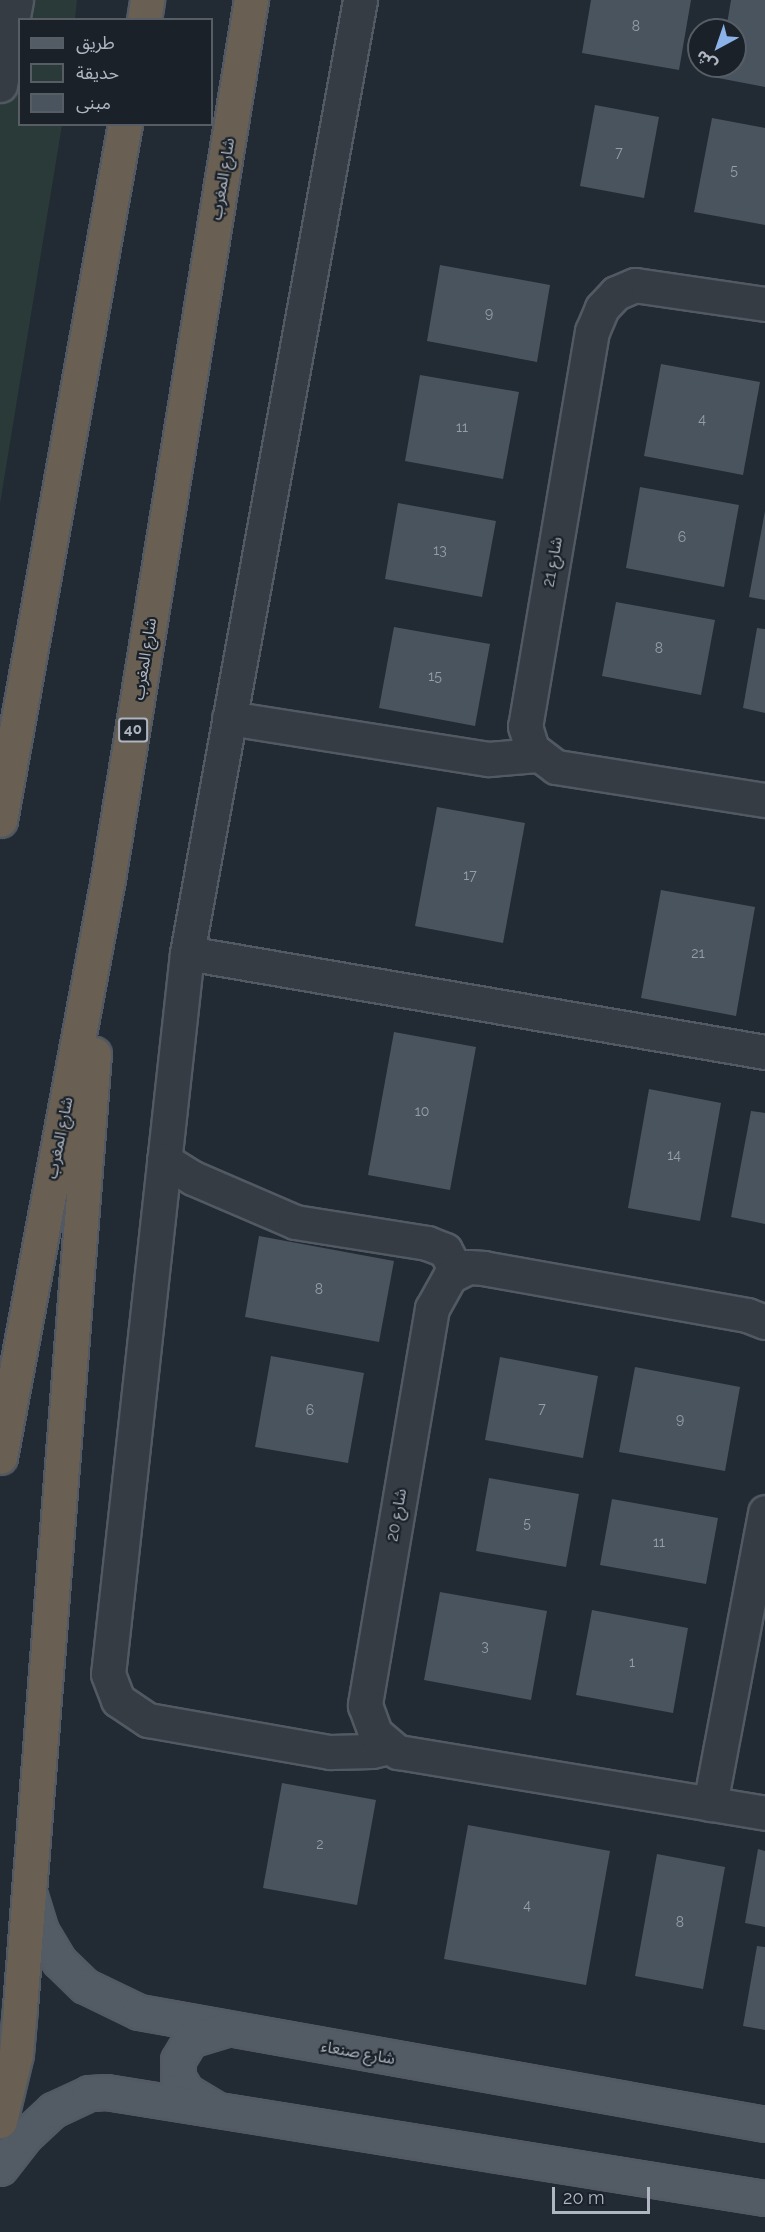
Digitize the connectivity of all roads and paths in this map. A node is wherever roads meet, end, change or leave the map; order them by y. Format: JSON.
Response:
{"nodes":[{"id":1,"x":16,"y":0,"type":"edge"},
{"id":2,"x":146,"y":0,"type":"edge"},
{"id":3,"x":251,"y":0,"type":"edge"},
{"id":4,"x":259,"y":0,"type":"edge"},
{"id":5,"x":360,"y":0,"type":"edge"},
{"id":6,"x":144,"y":18,"type":"edge"},
{"id":7,"x":0,"y":79,"type":"edge"},
{"id":8,"x":239,"y":82,"type":"junction"},
{"id":9,"x":125,"y":126,"type":"edge"},
{"id":10,"x":765,"y":303,"type":"edge"},
{"id":11,"x":229,"y":718,"type":"junction"},
{"id":12,"x":537,"y":755,"type":"junction"},
{"id":13,"x":765,"y":800,"type":"edge"},
{"id":14,"x":0,"y":820,"type":"edge"},
{"id":15,"x":108,"y":879,"type":"junction"},
{"id":16,"x":187,"y":953,"type":"junction"},
{"id":17,"x":765,"y":1052,"type":"edge"},
{"id":18,"x":164,"y":1160,"type":"junction"},
{"id":19,"x":456,"y":1271,"type":"junction"},
{"id":20,"x":765,"y":1322,"type":"edge"},
{"id":21,"x":0,"y":1457,"type":"edge"},
{"id":22,"x":765,"y":1512,"type":"edge"},
{"id":23,"x":389,"y":1747,"type":"junction"},
{"id":24,"x":710,"y":1804,"type":"junction"},
{"id":25,"x":765,"y":1813,"type":"edge"},
{"id":26,"x":28,"y":1875,"type":"junction"},
{"id":27,"x":225,"y":2029,"type":"junction"},
{"id":28,"x":217,"y":2110,"type":"junction"},
{"id":29,"x":0,"y":2121,"type":"edge"},
{"id":30,"x":765,"y":2124,"type":"edge"},
{"id":31,"x":0,"y":2168,"type":"edge"},
{"id":32,"x":765,"y":2198,"type":"edge"}],
"edges":[{"from":1,"to":7,"type":"street"},
{"from":2,"to":6,"type":"highway"},
{"from":3,"to":8,"type":"highway","name":"شارع المغرب","number":"40"},
{"from":4,"to":8,"type":"highway"},
{"from":5,"to":11,"type":"street"},
{"from":8,"to":15,"type":"highway","name":"شارع المغرب","number":"40"},
{"from":9,"to":14,"type":"highway"},
{"from":10,"to":12,"type":"street","name":"شارع 21"},
{"from":11,"to":12,"type":"street"},
{"from":11,"to":16,"type":"street"},
{"from":12,"to":13,"type":"street"},
{"from":15,"to":21,"type":"highway","name":"شارع المغرب","number":"40"},
{"from":15,"to":26,"type":"highway"},
{"from":16,"to":17,"type":"street"},
{"from":16,"to":18,"type":"street"},
{"from":18,"to":19,"type":"street"},
{"from":18,"to":23,"type":"street"},
{"from":19,"to":20,"type":"street"},
{"from":19,"to":23,"type":"street","name":"شارع 20"},
{"from":22,"to":24,"type":"street"},
{"from":23,"to":24,"type":"street"},
{"from":24,"to":25,"type":"street"},
{"from":26,"to":27,"type":"main road","name":"شارع صنعاء"},
{"from":26,"to":29,"type":"highway"},
{"from":27,"to":28,"type":"main road"},
{"from":27,"to":30,"type":"main road","name":"شارع صنعاء"},
{"from":28,"to":31,"type":"main road"},
{"from":28,"to":32,"type":"main road"}]}
